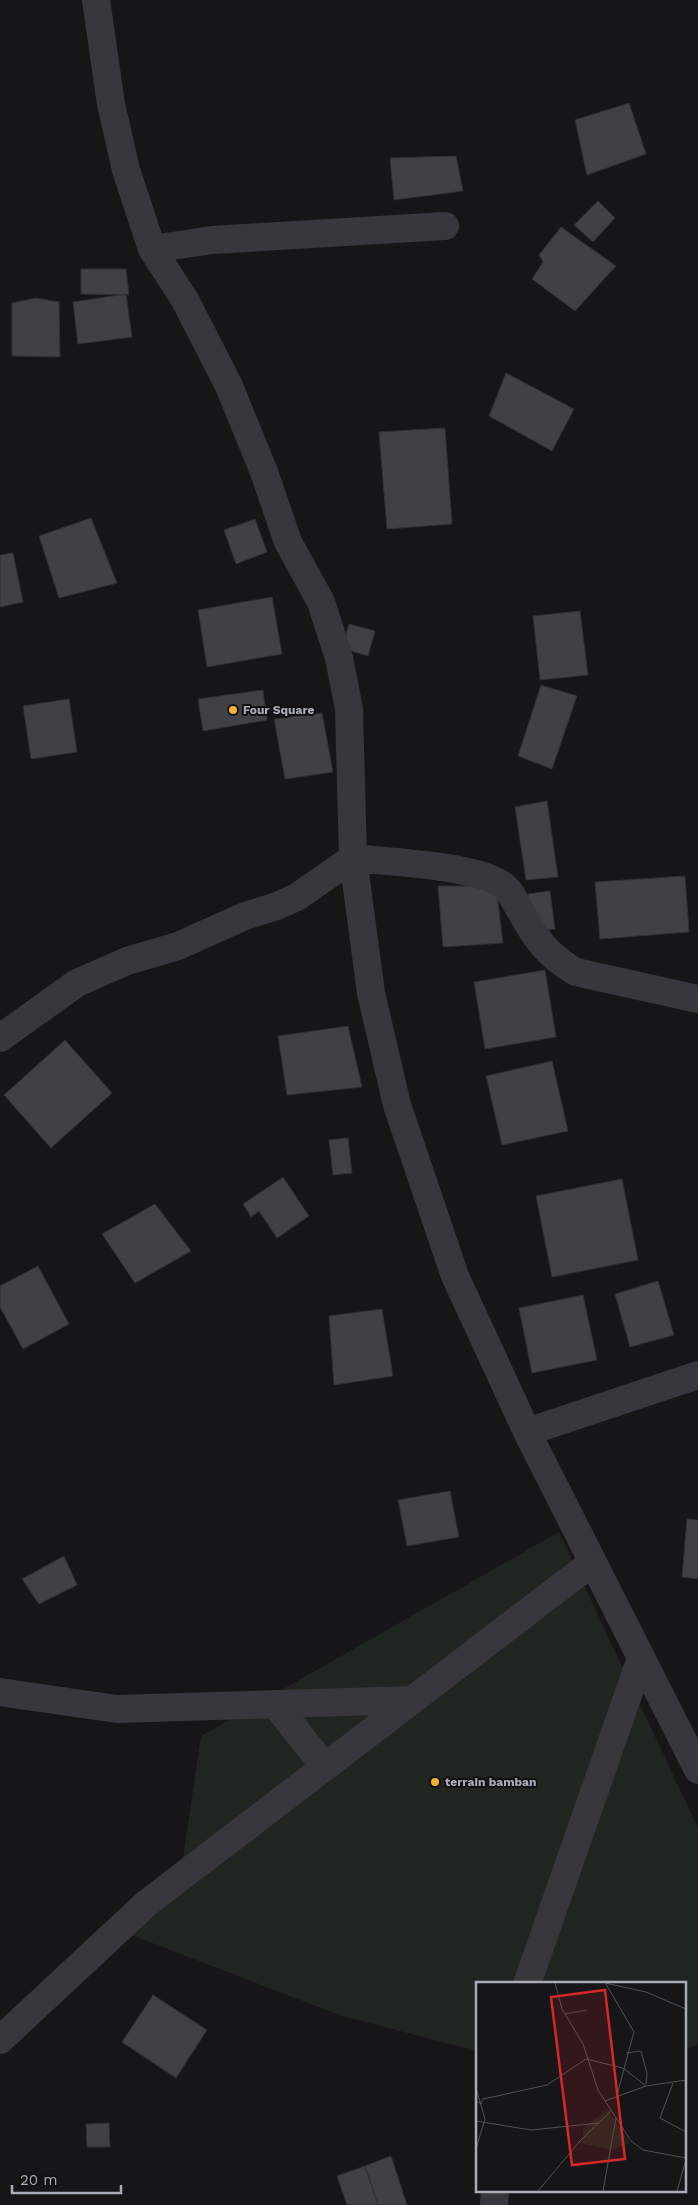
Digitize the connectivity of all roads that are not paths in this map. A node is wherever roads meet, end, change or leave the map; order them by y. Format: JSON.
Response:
{"nodes":[{"id":1,"x":96,"y":0,"type":"edge"},
{"id":2,"x":445,"y":226,"type":"dead end"},
{"id":3,"x":152,"y":249,"type":"junction"},
{"id":4,"x":353,"y":858,"type":"junction"},
{"id":5,"x":698,"y":999,"type":"edge"},
{"id":6,"x":0,"y":1038,"type":"edge"},
{"id":7,"x":698,"y":1375,"type":"edge"},
{"id":8,"x":527,"y":1432,"type":"junction"},
{"id":9,"x":592,"y":1562,"type":"junction"},
{"id":10,"x":641,"y":1658,"type":"junction"},
{"id":11,"x":0,"y":1692,"type":"edge"},
{"id":12,"x":413,"y":1700,"type":"junction"},
{"id":13,"x":275,"y":1704,"type":"junction"},
{"id":14,"x":325,"y":1767,"type":"junction"},
{"id":15,"x":698,"y":1770,"type":"edge"},
{"id":16,"x":528,"y":1982,"type":"edge"},
{"id":17,"x":0,"y":2040,"type":"edge"},
{"id":18,"x":495,"y":2192,"type":"edge"},
{"id":19,"x":494,"y":2205,"type":"edge"}],
"edges":[{"from":1,"to":3,"type":"street"},
{"from":2,"to":3,"type":"street"},
{"from":3,"to":4,"type":"street"},
{"from":4,"to":5,"type":"street"},
{"from":4,"to":6,"type":"street"},
{"from":4,"to":8,"type":"street"},
{"from":7,"to":8,"type":"street"},
{"from":8,"to":9,"type":"street"},
{"from":9,"to":10,"type":"street"},
{"from":9,"to":12,"type":"street"},
{"from":10,"to":15,"type":"street"},
{"from":10,"to":16,"type":"street"},
{"from":11,"to":13,"type":"street"},
{"from":12,"to":13,"type":"street"},
{"from":12,"to":14,"type":"street"},
{"from":13,"to":14,"type":"street"},
{"from":14,"to":17,"type":"street"},
{"from":18,"to":19,"type":"street"}]}
